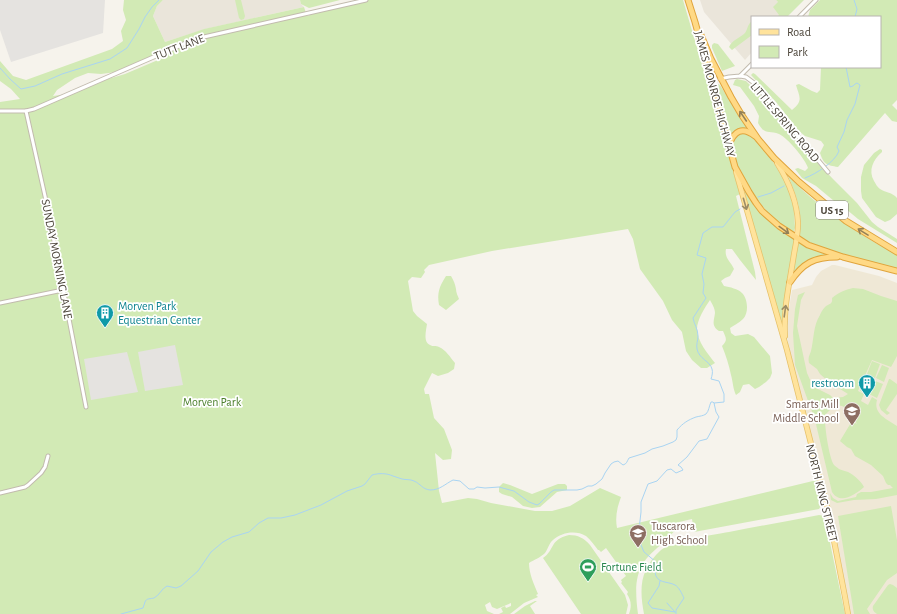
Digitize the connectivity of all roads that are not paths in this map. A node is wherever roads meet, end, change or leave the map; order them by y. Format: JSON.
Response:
{"nodes":[{"id":1,"x":366,"y":0,"type":"edge"},
{"id":2,"x":688,"y":0,"type":"edge"},
{"id":3,"x":816,"y":0,"type":"edge"},
{"id":4,"x":800,"y":16,"type":"edge"},
{"id":5,"x":695,"y":22,"type":"junction"},
{"id":6,"x":751,"y":65,"type":"edge"},
{"id":7,"x":740,"y":76,"type":"junction"},
{"id":8,"x":720,"y":79,"type":"junction"},
{"id":9,"x":712,"y":85,"type":"junction"},
{"id":10,"x":0,"y":111,"type":"edge"},
{"id":11,"x":26,"y":111,"type":"junction"},
{"id":12,"x":758,"y":139,"type":"junction"},
{"id":13,"x":729,"y":145,"type":"junction"},
{"id":14,"x":774,"y":158,"type":"junction"},
{"id":15,"x":735,"y":166,"type":"junction"},
{"id":16,"x":828,"y":172,"type":"dead end"},
{"id":17,"x":797,"y":239,"type":"junction"},
{"id":18,"x":897,"y":252,"type":"edge"},
{"id":19,"x":843,"y":257,"type":"junction"},
{"id":20,"x":897,"y":271,"type":"edge"},
{"id":21,"x":790,"y":282,"type":"junction"},
{"id":22,"x":63,"y":290,"type":"junction"},
{"id":23,"x":0,"y":303,"type":"edge"},
{"id":24,"x":787,"y":350,"type":"junction"},
{"id":25,"x":86,"y":407,"type":"dead end"},
{"id":26,"x":48,"y":456,"type":"dead end"},
{"id":27,"x":0,"y":493,"type":"edge"},
{"id":28,"x":848,"y":614,"type":"edge"}],
"edges":[{"from":1,"to":11,"type":"street","name":"TUTT LANE"},
{"from":2,"to":5,"type":"highway","name":"JAMES MONROE HIGHWAY","number":"US 15"},
{"from":3,"to":4,"type":"street"},
{"from":5,"to":8,"type":"highway","name":"JAMES MONROE HIGHWAY","number":"US 15"},
{"from":5,"to":9,"type":"highway","name":"JAMES MONROE HIGHWAY","number":"US 15"},
{"from":6,"to":7,"type":"street"},
{"from":7,"to":8,"type":"street"},
{"from":7,"to":16,"type":"street","name":"LITTLE SPRING ROAD"},
{"from":8,"to":9,"type":"highway"},
{"from":12,"to":8,"type":"highway","name":"JAMES MONROE HIGHWAY","number":"US 15","one_way":true},
{"from":9,"to":13,"type":"highway","name":"JAMES MONROE HIGHWAY","number":"US 15"},
{"from":10,"to":11,"type":"street","name":"TUTT LANE"},
{"from":11,"to":22,"type":"street","name":"SUNDAY MORNING LANE"},
{"from":12,"to":13,"type":"highway"},
{"from":12,"to":14,"type":"highway","name":"JAMES MONROE HIGHWAY","number":"US 15"},
{"from":13,"to":15,"type":"highway","name":"JAMES MONROE HIGHWAY","number":"US 15"},
{"from":14,"to":17,"type":"main road","name":"NORTH KING STREET"},
{"from":18,"to":14,"type":"highway","number":"US 15","one_way":true},
{"from":15,"to":17,"type":"highway","number":"US 15","one_way":true},
{"from":15,"to":24,"type":"main road","name":"NORTH KING STREET","one_way":true},
{"from":17,"to":19,"type":"highway","number":"US 15"},
{"from":17,"to":21,"type":"main road","name":"NORTH KING STREET"},
{"from":19,"to":20,"type":"highway","number":"US 15"},
{"from":19,"to":21,"type":"highway"},
{"from":24,"to":21,"type":"main road","name":"NORTH KING STREET","one_way":true},
{"from":22,"to":23,"type":"street"},
{"from":22,"to":25,"type":"street","name":"SUNDAY MORNING LANE"},
{"from":24,"to":28,"type":"main road","name":"NORTH KING STREET"},
{"from":26,"to":27,"type":"street"}]}
